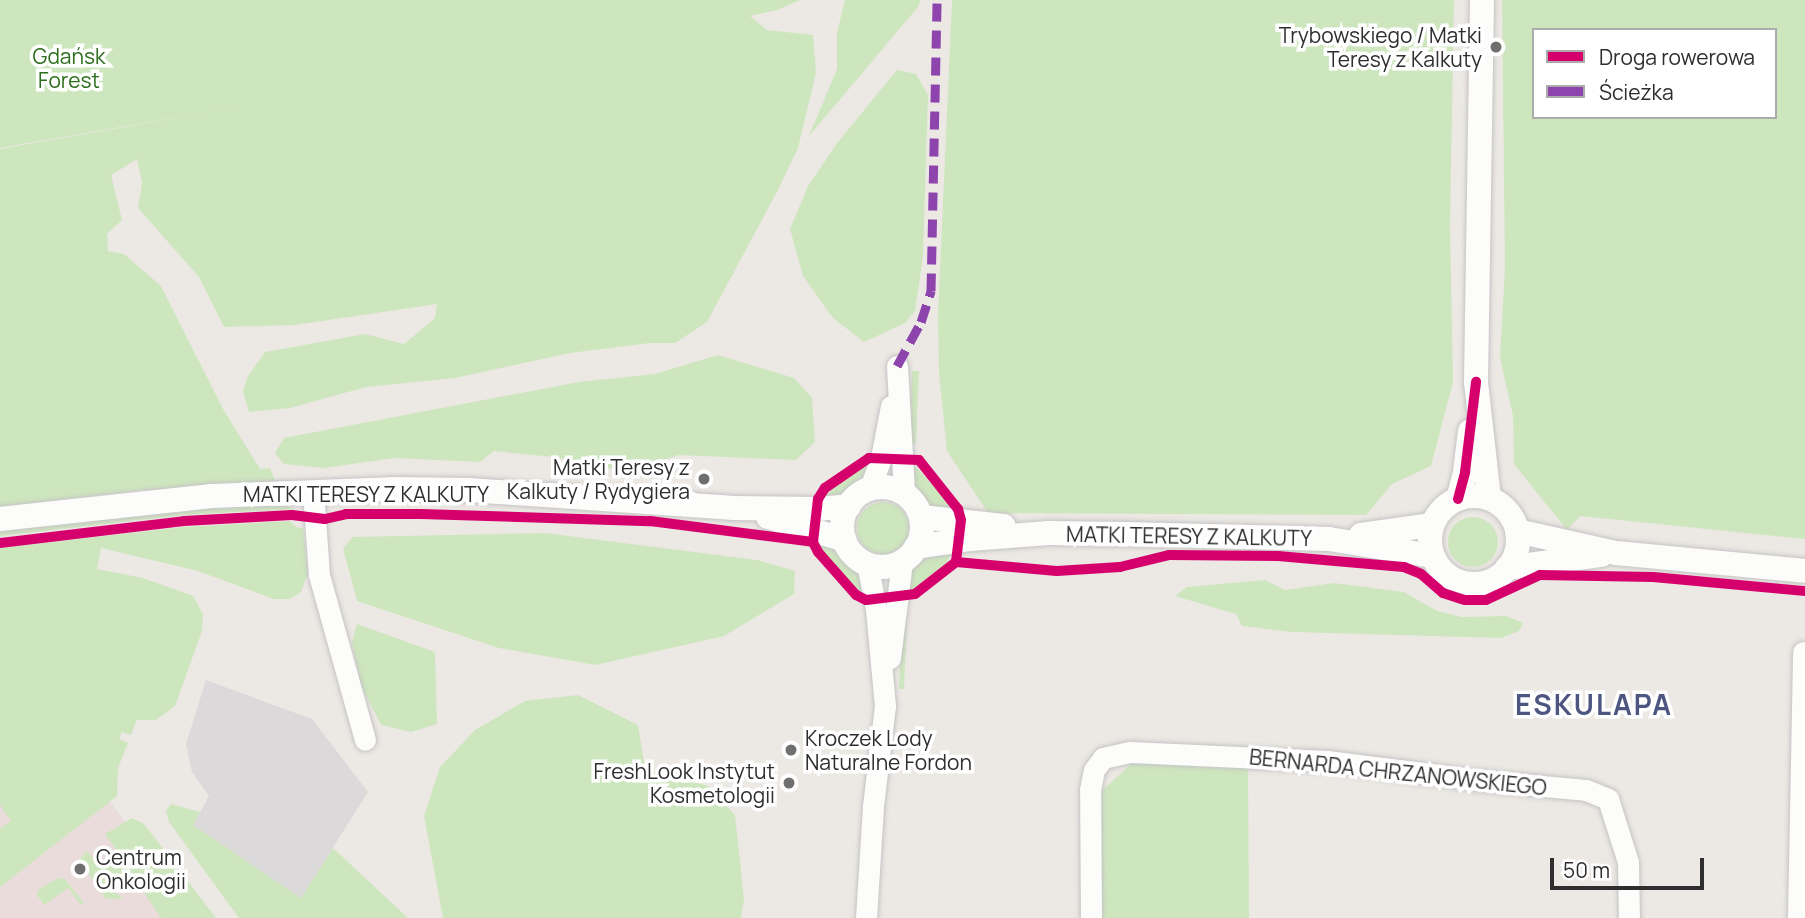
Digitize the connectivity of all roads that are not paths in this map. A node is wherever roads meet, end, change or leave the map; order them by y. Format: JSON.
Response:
{"nodes":[{"id":1,"x":1482,"y":0,"type":"edge"},
{"id":2,"x":1476,"y":382,"type":"junction"},
{"id":3,"x":870,"y":488,"type":"junction"},
{"id":4,"x":313,"y":491,"type":"junction"},
{"id":5,"x":904,"y":493,"type":"junction"},
{"id":6,"x":1489,"y":498,"type":"junction"},
{"id":7,"x":1458,"y":499,"type":"junction"},
{"id":8,"x":849,"y":506,"type":"junction"},
{"id":9,"x":734,"y":508,"type":"junction"},
{"id":10,"x":921,"y":517,"type":"junction"},
{"id":11,"x":0,"y":519,"type":"edge"},
{"id":12,"x":1432,"y":525,"type":"junction"},
{"id":13,"x":1517,"y":531,"type":"junction"},
{"id":14,"x":1049,"y":533,"type":"junction"},
{"id":15,"x":1329,"y":539,"type":"junction"},
{"id":16,"x":845,"y":540,"type":"junction"},
{"id":17,"x":909,"y":554,"type":"junction"},
{"id":18,"x":1615,"y":554,"type":"junction"},
{"id":19,"x":1433,"y":556,"type":"junction"},
{"id":20,"x":867,"y":563,"type":"junction"},
{"id":21,"x":1507,"y":568,"type":"junction"},
{"id":22,"x":1805,"y":571,"type":"edge"},
{"id":23,"x":1803,"y":652,"type":"dead end"},
{"id":24,"x":886,"y":688,"type":"junction"},
{"id":25,"x":365,"y":740,"type":"dead end"},
{"id":26,"x":866,"y":918,"type":"edge"},
{"id":27,"x":1091,"y":918,"type":"edge"},
{"id":28,"x":1629,"y":918,"type":"edge"},
{"id":29,"x":1798,"y":918,"type":"edge"}],
"edges":[{"from":1,"to":2,"type":"street"},
{"from":2,"to":6,"type":"street"},
{"from":2,"to":7,"type":"street"},
{"from":3,"to":5,"type":"street"},
{"from":3,"to":5,"type":"street"},
{"from":3,"to":8,"type":"street"},
{"from":4,"to":9,"type":"street","name":"MATKI TERESY Z KALKUTY"},
{"from":4,"to":11,"type":"street","name":"MATKI TERESY Z KALKUTY"},
{"from":4,"to":25,"type":"street"},
{"from":5,"to":10,"type":"street"},
{"from":6,"to":7,"type":"street"},
{"from":6,"to":13,"type":"street"},
{"from":7,"to":12,"type":"street"},
{"from":8,"to":9,"type":"street","name":"MATKI TERESY Z KALKUTY"},
{"from":8,"to":16,"type":"street"},
{"from":9,"to":16,"type":"street","name":"MATKI TERESY Z KALKUTY"},
{"from":10,"to":14,"type":"street","name":"MATKI TERESY Z KALKUTY"},
{"from":10,"to":17,"type":"street"},
{"from":12,"to":15,"type":"street","name":"MATKI TERESY Z KALKUTY"},
{"from":12,"to":19,"type":"street"},
{"from":13,"to":18,"type":"street"},
{"from":13,"to":21,"type":"street"},
{"from":14,"to":15,"type":"street","name":"MATKI TERESY Z KALKUTY"},
{"from":14,"to":17,"type":"street","name":"MATKI TERESY Z KALKUTY"},
{"from":15,"to":19,"type":"street","name":"MATKI TERESY Z KALKUTY"},
{"from":16,"to":20,"type":"street"},
{"from":17,"to":20,"type":"street"},
{"from":17,"to":24,"type":"street"},
{"from":18,"to":21,"type":"street"},
{"from":18,"to":22,"type":"street"},
{"from":19,"to":21,"type":"street"},
{"from":20,"to":24,"type":"street"},
{"from":23,"to":29,"type":"street"},
{"from":24,"to":26,"type":"street"},
{"from":27,"to":28,"type":"street","name":"BERNARDA CHRZANOWSKIEGO"}]}
